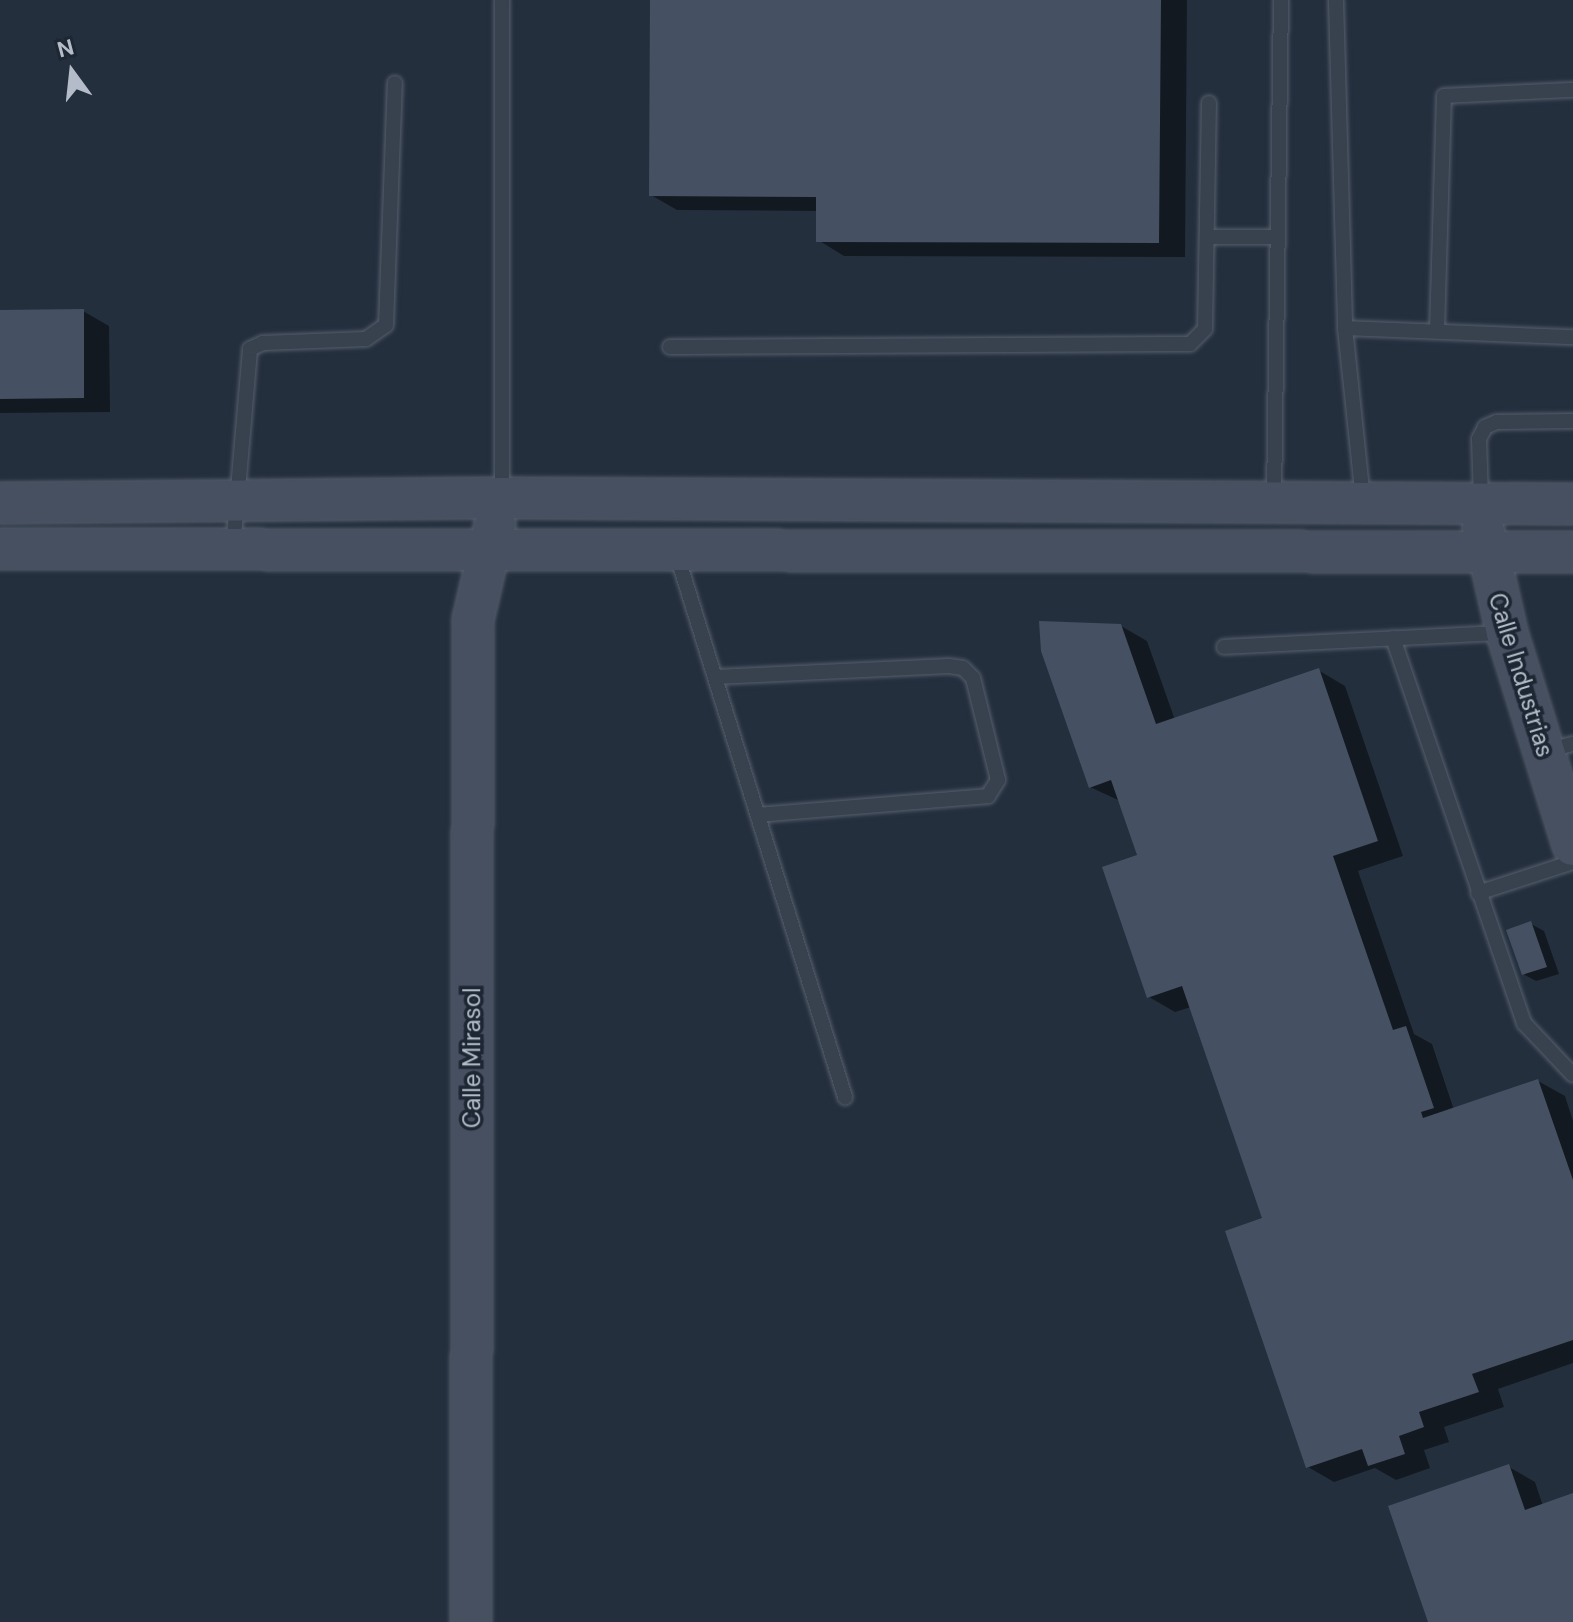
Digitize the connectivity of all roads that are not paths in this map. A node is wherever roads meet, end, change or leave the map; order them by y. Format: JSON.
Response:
{"nodes":[{"id":1,"x":502,"y":0,"type":"edge"},
{"id":2,"x":1281,"y":0,"type":"edge"},
{"id":3,"x":1336,"y":0,"type":"edge"},
{"id":4,"x":395,"y":83,"type":"dead end"},
{"id":5,"x":1573,"y":90,"type":"edge"},
{"id":6,"x":1209,"y":103,"type":"dead end"},
{"id":7,"x":1210,"y":237,"type":"junction"},
{"id":8,"x":1278,"y":237,"type":"junction"},
{"id":9,"x":1345,"y":328,"type":"junction"},
{"id":10,"x":1437,"y":331,"type":"junction"},
{"id":11,"x":1573,"y":337,"type":"edge"},
{"id":12,"x":670,"y":347,"type":"dead end"},
{"id":13,"x":1573,"y":421,"type":"edge"},
{"id":14,"x":502,"y":498,"type":"junction"},
{"id":15,"x":0,"y":503,"type":"edge"},
{"id":16,"x":1274,"y":503,"type":"junction"},
{"id":17,"x":1364,"y":503,"type":"junction"},
{"id":18,"x":235,"y":504,"type":"junction"},
{"id":19,"x":1481,"y":504,"type":"junction"},
{"id":20,"x":1573,"y":504,"type":"edge"},
{"id":21,"x":490,"y":548,"type":"junction"},
{"id":22,"x":675,"y":548,"type":"junction"},
{"id":23,"x":0,"y":549,"type":"edge"},
{"id":24,"x":233,"y":549,"type":"junction"},
{"id":25,"x":1367,"y":552,"type":"junction"},
{"id":26,"x":1485,"y":552,"type":"junction"},
{"id":27,"x":1573,"y":552,"type":"edge"},
{"id":28,"x":1507,"y":633,"type":"junction"},
{"id":29,"x":1393,"y":638,"type":"junction"},
{"id":30,"x":1224,"y":647,"type":"dead end"},
{"id":31,"x":715,"y":677,"type":"junction"},
{"id":32,"x":1558,"y":748,"type":"edge"},
{"id":33,"x":758,"y":815,"type":"junction"},
{"id":34,"x":1573,"y":845,"type":"edge"},
{"id":35,"x":1573,"y":862,"type":"edge"},
{"id":36,"x":1478,"y":893,"type":"junction"},
{"id":37,"x":1573,"y":1075,"type":"edge"},
{"id":38,"x":845,"y":1097,"type":"dead end"},
{"id":39,"x":471,"y":1622,"type":"edge"}],
"edges":[{"from":1,"to":14,"type":"lane"},
{"from":2,"to":8,"type":"lane"},
{"from":3,"to":9,"type":"lane"},
{"from":4,"to":18,"type":"lane"},
{"from":5,"to":10,"type":"lane"},
{"from":6,"to":7,"type":"lane"},
{"from":7,"to":8,"type":"lane"},
{"from":7,"to":12,"type":"lane"},
{"from":8,"to":16,"type":"lane"},
{"from":9,"to":10,"type":"lane"},
{"from":9,"to":17,"type":"lane"},
{"from":10,"to":11,"type":"lane"},
{"from":13,"to":19,"type":"lane"},
{"from":14,"to":16,"type":"main road"},
{"from":14,"to":18,"type":"main road"},
{"from":14,"to":21,"type":"main road","name":"Calle Mirasol"},
{"from":15,"to":18,"type":"main road"},
{"from":16,"to":17,"type":"main road"},
{"from":17,"to":19,"type":"main road"},
{"from":17,"to":25,"type":"main road"},
{"from":18,"to":24,"type":"lane"},
{"from":19,"to":20,"type":"main road"},
{"from":19,"to":26,"type":"main road","name":"Calle Industrias"},
{"from":21,"to":22,"type":"main road"},
{"from":21,"to":24,"type":"main road"},
{"from":21,"to":39,"type":"main road","name":"Calle Mirasol"},
{"from":22,"to":25,"type":"main road"},
{"from":22,"to":31,"type":"lane"},
{"from":23,"to":24,"type":"main road"},
{"from":25,"to":26,"type":"main road"},
{"from":26,"to":27,"type":"main road"},
{"from":26,"to":28,"type":"main road","name":"Calle Industrias"},
{"from":28,"to":29,"type":"lane"},
{"from":28,"to":32,"type":"main road","name":"Calle Industrias"},
{"from":29,"to":30,"type":"lane"},
{"from":29,"to":36,"type":"lane"},
{"from":31,"to":33,"type":"lane"},
{"from":31,"to":33,"type":"lane"},
{"from":32,"to":34,"type":"main road","name":"Calle Industrias"},
{"from":33,"to":38,"type":"lane"},
{"from":35,"to":36,"type":"lane"},
{"from":36,"to":37,"type":"lane"}]}
